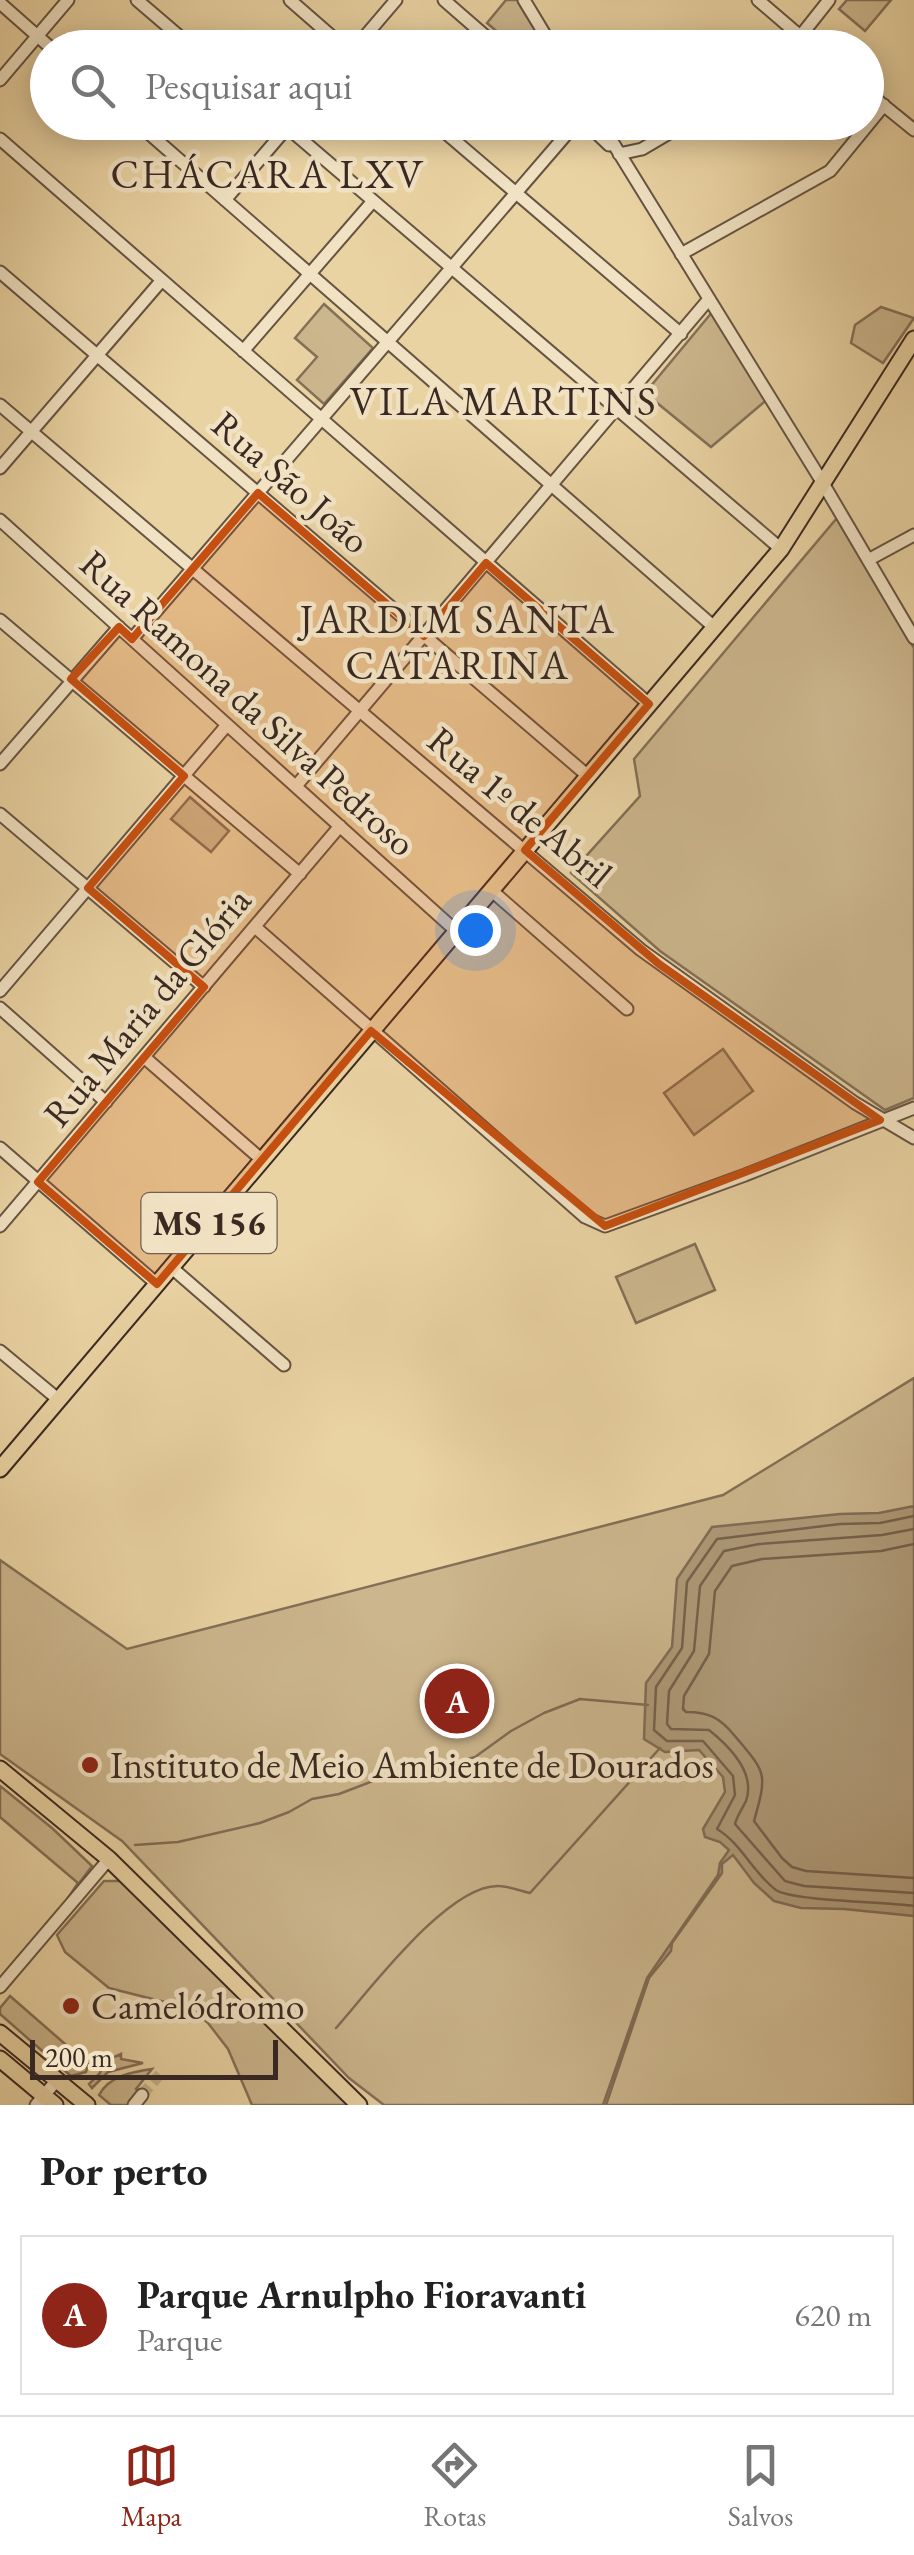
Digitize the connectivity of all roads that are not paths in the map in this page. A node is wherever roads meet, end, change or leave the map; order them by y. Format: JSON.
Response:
{"nodes":[{"id":1,"x":68,"y":0,"type":"edge"},
{"id":2,"x":137,"y":0,"type":"edge"},
{"id":3,"x":290,"y":0,"type":"edge"},
{"id":4,"x":396,"y":0,"type":"edge"},
{"id":5,"x":444,"y":0,"type":"edge"},
{"id":6,"x":524,"y":0,"type":"edge"},
{"id":7,"x":758,"y":0,"type":"edge"},
{"id":8,"x":829,"y":0,"type":"edge"},
{"id":9,"x":0,"y":3,"type":"edge"},
{"id":10,"x":31,"y":30,"type":"edge"},
{"id":11,"x":43,"y":30,"type":"edge"},
{"id":12,"x":172,"y":30,"type":"edge"},
{"id":13,"x":325,"y":30,"type":"edge"},
{"id":14,"x":371,"y":30,"type":"edge"},
{"id":15,"x":478,"y":30,"type":"edge"},
{"id":16,"x":543,"y":30,"type":"edge"},
{"id":17,"x":793,"y":30,"type":"edge"},
{"id":18,"x":805,"y":30,"type":"edge"},
{"id":19,"x":30,"y":45,"type":"edge"},
{"id":20,"x":0,"y":80,"type":"edge"},
{"id":21,"x":884,"y":105,"type":"edge"},
{"id":22,"x":914,"y":130,"type":"edge"},
{"id":23,"x":0,"y":139,"type":"edge"},
{"id":24,"x":157,"y":140,"type":"edge"},
{"id":25,"x":273,"y":140,"type":"edge"},
{"id":26,"x":304,"y":140,"type":"edge"},
{"id":27,"x":454,"y":140,"type":"edge"},
{"id":28,"x":565,"y":140,"type":"edge"},
{"id":29,"x":603,"y":140,"type":"edge"},
{"id":30,"x":611,"y":140,"type":"edge"},
{"id":31,"x":657,"y":140,"type":"edge"},
{"id":32,"x":855,"y":140,"type":"edge"},
{"id":33,"x":620,"y":154,"type":"junction"},
{"id":34,"x":516,"y":193,"type":"junction"},
{"id":35,"x":225,"y":200,"type":"junction"},
{"id":36,"x":374,"y":202,"type":"junction"},
{"id":37,"x":681,"y":254,"type":"junction"},
{"id":38,"x":452,"y":268,"type":"junction"},
{"id":39,"x":0,"y":272,"type":"edge"},
{"id":40,"x":310,"y":274,"type":"junction"},
{"id":41,"x":162,"y":280,"type":"junction"},
{"id":42,"x":709,"y":299,"type":"junction"},
{"id":43,"x":682,"y":334,"type":"junction"},
{"id":44,"x":914,"y":339,"type":"edge"},
{"id":45,"x":388,"y":342,"type":"junction"},
{"id":46,"x":243,"y":351,"type":"junction"},
{"id":47,"x":97,"y":356,"type":"junction"},
{"id":48,"x":0,"y":405,"type":"edge"},
{"id":49,"x":617,"y":409,"type":"junction"},
{"id":50,"x":322,"y":419,"type":"junction"},
{"id":51,"x":32,"y":432,"type":"junction"},
{"id":52,"x":0,"y":468,"type":"edge"},
{"id":53,"x":823,"y":482,"type":"junction"},
{"id":54,"x":552,"y":486,"type":"junction"},
{"id":55,"x":258,"y":493,"type":"junction"},
{"id":56,"x":3,"y":529,"type":"edge"},
{"id":57,"x":914,"y":534,"type":"edge"},
{"id":58,"x":780,"y":549,"type":"junction"},
{"id":59,"x":868,"y":560,"type":"junction"},
{"id":60,"x":486,"y":562,"type":"junction"},
{"id":61,"x":193,"y":569,"type":"junction"},
{"id":62,"x":0,"y":620,"type":"edge"},
{"id":63,"x":119,"y":626,"type":"junction"},
{"id":64,"x":714,"y":627,"type":"junction"},
{"id":65,"x":424,"y":636,"type":"junction"},
{"id":66,"x":914,"y":638,"type":"edge"},
{"id":67,"x":132,"y":639,"type":"junction"},
{"id":68,"x":70,"y":679,"type":"junction"},
{"id":69,"x":649,"y":704,"type":"junction"},
{"id":70,"x":360,"y":710,"type":"junction"},
{"id":71,"x":228,"y":724,"type":"junction"},
{"id":72,"x":0,"y":764,"type":"edge"},
{"id":73,"x":184,"y":776,"type":"junction"},
{"id":74,"x":588,"y":776,"type":"junction"},
{"id":75,"x":296,"y":786,"type":"junction"},
{"id":76,"x":0,"y":814,"type":"edge"},
{"id":77,"x":340,"y":826,"type":"junction"},
{"id":78,"x":525,"y":850,"type":"junction"},
{"id":79,"x":300,"y":874,"type":"junction"},
{"id":80,"x":88,"y":888,"type":"junction"},
{"id":81,"x":490,"y":890,"type":"junction"},
{"id":82,"x":255,"y":927,"type":"junction"},
{"id":83,"x":456,"y":930,"type":"junction"},
{"id":84,"x":204,"y":987,"type":"junction"},
{"id":85,"x":0,"y":991,"type":"edge"},
{"id":86,"x":0,"y":1008,"type":"edge"},
{"id":87,"x":627,"y":1008,"type":"dead end"},
{"id":88,"x":371,"y":1031,"type":"junction"},
{"id":89,"x":144,"y":1057,"type":"junction"},
{"id":90,"x":106,"y":1102,"type":"junction"},
{"id":91,"x":913,"y":1108,"type":"edge"},
{"id":92,"x":880,"y":1120,"type":"junction"},
{"id":93,"x":911,"y":1137,"type":"edge"},
{"id":94,"x":0,"y":1148,"type":"edge"},
{"id":95,"x":262,"y":1160,"type":"junction"},
{"id":96,"x":38,"y":1182,"type":"junction"},
{"id":97,"x":0,"y":1226,"type":"edge"},
{"id":98,"x":172,"y":1267,"type":"junction"},
{"id":99,"x":157,"y":1284,"type":"junction"},
{"id":100,"x":0,"y":1351,"type":"edge"},
{"id":101,"x":284,"y":1365,"type":"dead end"},
{"id":102,"x":58,"y":1400,"type":"junction"},
{"id":103,"x":0,"y":1469,"type":"edge"},
{"id":104,"x":0,"y":1769,"type":"edge"},
{"id":105,"x":109,"y":1858,"type":"junction"},
{"id":106,"x":0,"y":1987,"type":"edge"},
{"id":107,"x":0,"y":2034,"type":"edge"},
{"id":108,"x":0,"y":2059,"type":"edge"},
{"id":109,"x":57,"y":2080,"type":"junction"},
{"id":110,"x":45,"y":2102,"type":"edge"},
{"id":111,"x":88,"y":2105,"type":"edge"},
{"id":112,"x":359,"y":2105,"type":"edge"}],
"edges":[{"from":1,"to":11,"type":"street"},
{"from":2,"to":12,"type":"street"},
{"from":3,"to":13,"type":"street"},
{"from":4,"to":14,"type":"street"},
{"from":5,"to":15,"type":"street"},
{"from":6,"to":16,"type":"street"},
{"from":7,"to":17,"type":"street"},
{"from":8,"to":18,"type":"street"},
{"from":9,"to":10,"type":"street"},
{"from":19,"to":20,"type":"street"},
{"from":21,"to":22,"type":"street"},
{"from":23,"to":41,"type":"street"},
{"from":24,"to":35,"type":"street"},
{"from":25,"to":35,"type":"street"},
{"from":26,"to":36,"type":"street"},
{"from":27,"to":34,"type":"street"},
{"from":28,"to":34,"type":"street"},
{"from":29,"to":33,"type":"street"},
{"from":30,"to":33,"type":"street"},
{"from":31,"to":33,"type":"street"},
{"from":32,"to":37,"type":"street"},
{"from":33,"to":37,"type":"street"},
{"from":34,"to":38,"type":"street"},
{"from":34,"to":43,"type":"street"},
{"from":35,"to":40,"type":"street"},
{"from":36,"to":38,"type":"street"},
{"from":36,"to":40,"type":"street"},
{"from":37,"to":42,"type":"street"},
{"from":38,"to":45,"type":"street"},
{"from":38,"to":49,"type":"street"},
{"from":39,"to":47,"type":"street","name":"Rua São João"},
{"from":40,"to":45,"type":"street"},
{"from":40,"to":46,"type":"street"},
{"from":41,"to":46,"type":"street"},
{"from":41,"to":47,"type":"street"},
{"from":42,"to":43,"type":"street"},
{"from":42,"to":53,"type":"street"},
{"from":43,"to":49,"type":"street"},
{"from":44,"to":53,"type":"main road","number":"MS 156"},
{"from":45,"to":50,"type":"street"},
{"from":45,"to":54,"type":"street"},
{"from":46,"to":50,"type":"street"},
{"from":47,"to":51,"type":"street"},
{"from":47,"to":55,"type":"street","name":"Rua São João"},
{"from":48,"to":51,"type":"street","name":"Rua 1º de Abril"},
{"from":49,"to":54,"type":"street"},
{"from":49,"to":58,"type":"street"},
{"from":50,"to":55,"type":"street"},
{"from":50,"to":60,"type":"street"},
{"from":51,"to":52,"type":"street"},
{"from":51,"to":61,"type":"street","name":"Rua 1º de Abril"},
{"from":53,"to":58,"type":"main road","number":"MS 156"},
{"from":53,"to":59,"type":"street"},
{"from":54,"to":60,"type":"street"},
{"from":54,"to":64,"type":"street"},
{"from":55,"to":61,"type":"street"},
{"from":55,"to":65,"type":"street","name":"Rua São João"},
{"from":56,"to":63,"type":"street","name":"Rua Ramona da Silva Pedroso"},
{"from":57,"to":59,"type":"street"},
{"from":58,"to":64,"type":"main road","number":"MS 156"},
{"from":59,"to":66,"type":"street"},
{"from":60,"to":65,"type":"street"},
{"from":60,"to":69,"type":"street"},
{"from":61,"to":67,"type":"street"},
{"from":61,"to":70,"type":"street","name":"Rua 1º de Abril"},
{"from":62,"to":68,"type":"street"},
{"from":63,"to":67,"type":"street","name":"Rua Ramona da Silva Pedroso"},
{"from":63,"to":68,"type":"street"},
{"from":64,"to":69,"type":"main road","number":"MS 156"},
{"from":65,"to":70,"type":"street"},
{"from":65,"to":74,"type":"street","name":"Rua São João"},
{"from":67,"to":71,"type":"street","name":"Rua Ramona da Silva Pedroso"},
{"from":68,"to":72,"type":"street"},
{"from":68,"to":73,"type":"street"},
{"from":69,"to":74,"type":"main road","number":"MS 156"},
{"from":70,"to":75,"type":"street"},
{"from":70,"to":78,"type":"street","name":"Rua 1º de Abril"},
{"from":71,"to":73,"type":"street"},
{"from":71,"to":75,"type":"street","name":"Rua Ramona da Silva Pedroso"},
{"from":73,"to":79,"type":"street"},
{"from":73,"to":80,"type":"street"},
{"from":74,"to":78,"type":"main road","number":"MS 156"},
{"from":75,"to":77,"type":"street","name":"Rua Ramona da Silva Pedroso"},
{"from":76,"to":80,"type":"street"},
{"from":77,"to":79,"type":"street","name":"Rua Maria da Glória"},
{"from":77,"to":83,"type":"street","name":"Rua Ramona da Silva Pedroso"},
{"from":78,"to":81,"type":"main road","number":"MS 156"},
{"from":78,"to":92,"type":"street","name":"Rua 1º de Abril"},
{"from":79,"to":82,"type":"street","name":"Rua Maria da Glória"},
{"from":80,"to":84,"type":"street"},
{"from":80,"to":85,"type":"street"},
{"from":81,"to":83,"type":"main road","number":"MS 156"},
{"from":81,"to":87,"type":"street"},
{"from":82,"to":84,"type":"street","name":"Rua Maria da Glória"},
{"from":82,"to":88,"type":"street"},
{"from":83,"to":88,"type":"main road","number":"MS 156"},
{"from":84,"to":89,"type":"street","name":"Rua Maria da Glória"},
{"from":86,"to":90,"type":"street"},
{"from":88,"to":92,"type":"street"},
{"from":88,"to":95,"type":"main road","number":"MS 156"},
{"from":89,"to":90,"type":"street","name":"Rua Maria da Glória"},
{"from":89,"to":95,"type":"street"},
{"from":90,"to":96,"type":"street","name":"Rua Maria da Glória"},
{"from":91,"to":92,"type":"street"},
{"from":91,"to":93,"type":"street"},
{"from":92,"to":93,"type":"street","name":"Rua 1º de Abril"},
{"from":94,"to":96,"type":"street"},
{"from":95,"to":98,"type":"main road","number":"MS 156"},
{"from":96,"to":97,"type":"street","name":"Rua Maria da Glória"},
{"from":96,"to":99,"type":"street"},
{"from":98,"to":99,"type":"main road","number":"MS 156"},
{"from":98,"to":101,"type":"street"},
{"from":99,"to":102,"type":"main road","number":"MS 156"},
{"from":100,"to":102,"type":"street"},
{"from":102,"to":103,"type":"main road","number":"MS 156"},
{"from":104,"to":105,"type":"main road"},
{"from":105,"to":106,"type":"street"},
{"from":105,"to":112,"type":"main road"},
{"from":107,"to":109,"type":"main road"},
{"from":108,"to":110,"type":"main road"},
{"from":109,"to":110,"type":"street"},
{"from":109,"to":111,"type":"main road"}]}
